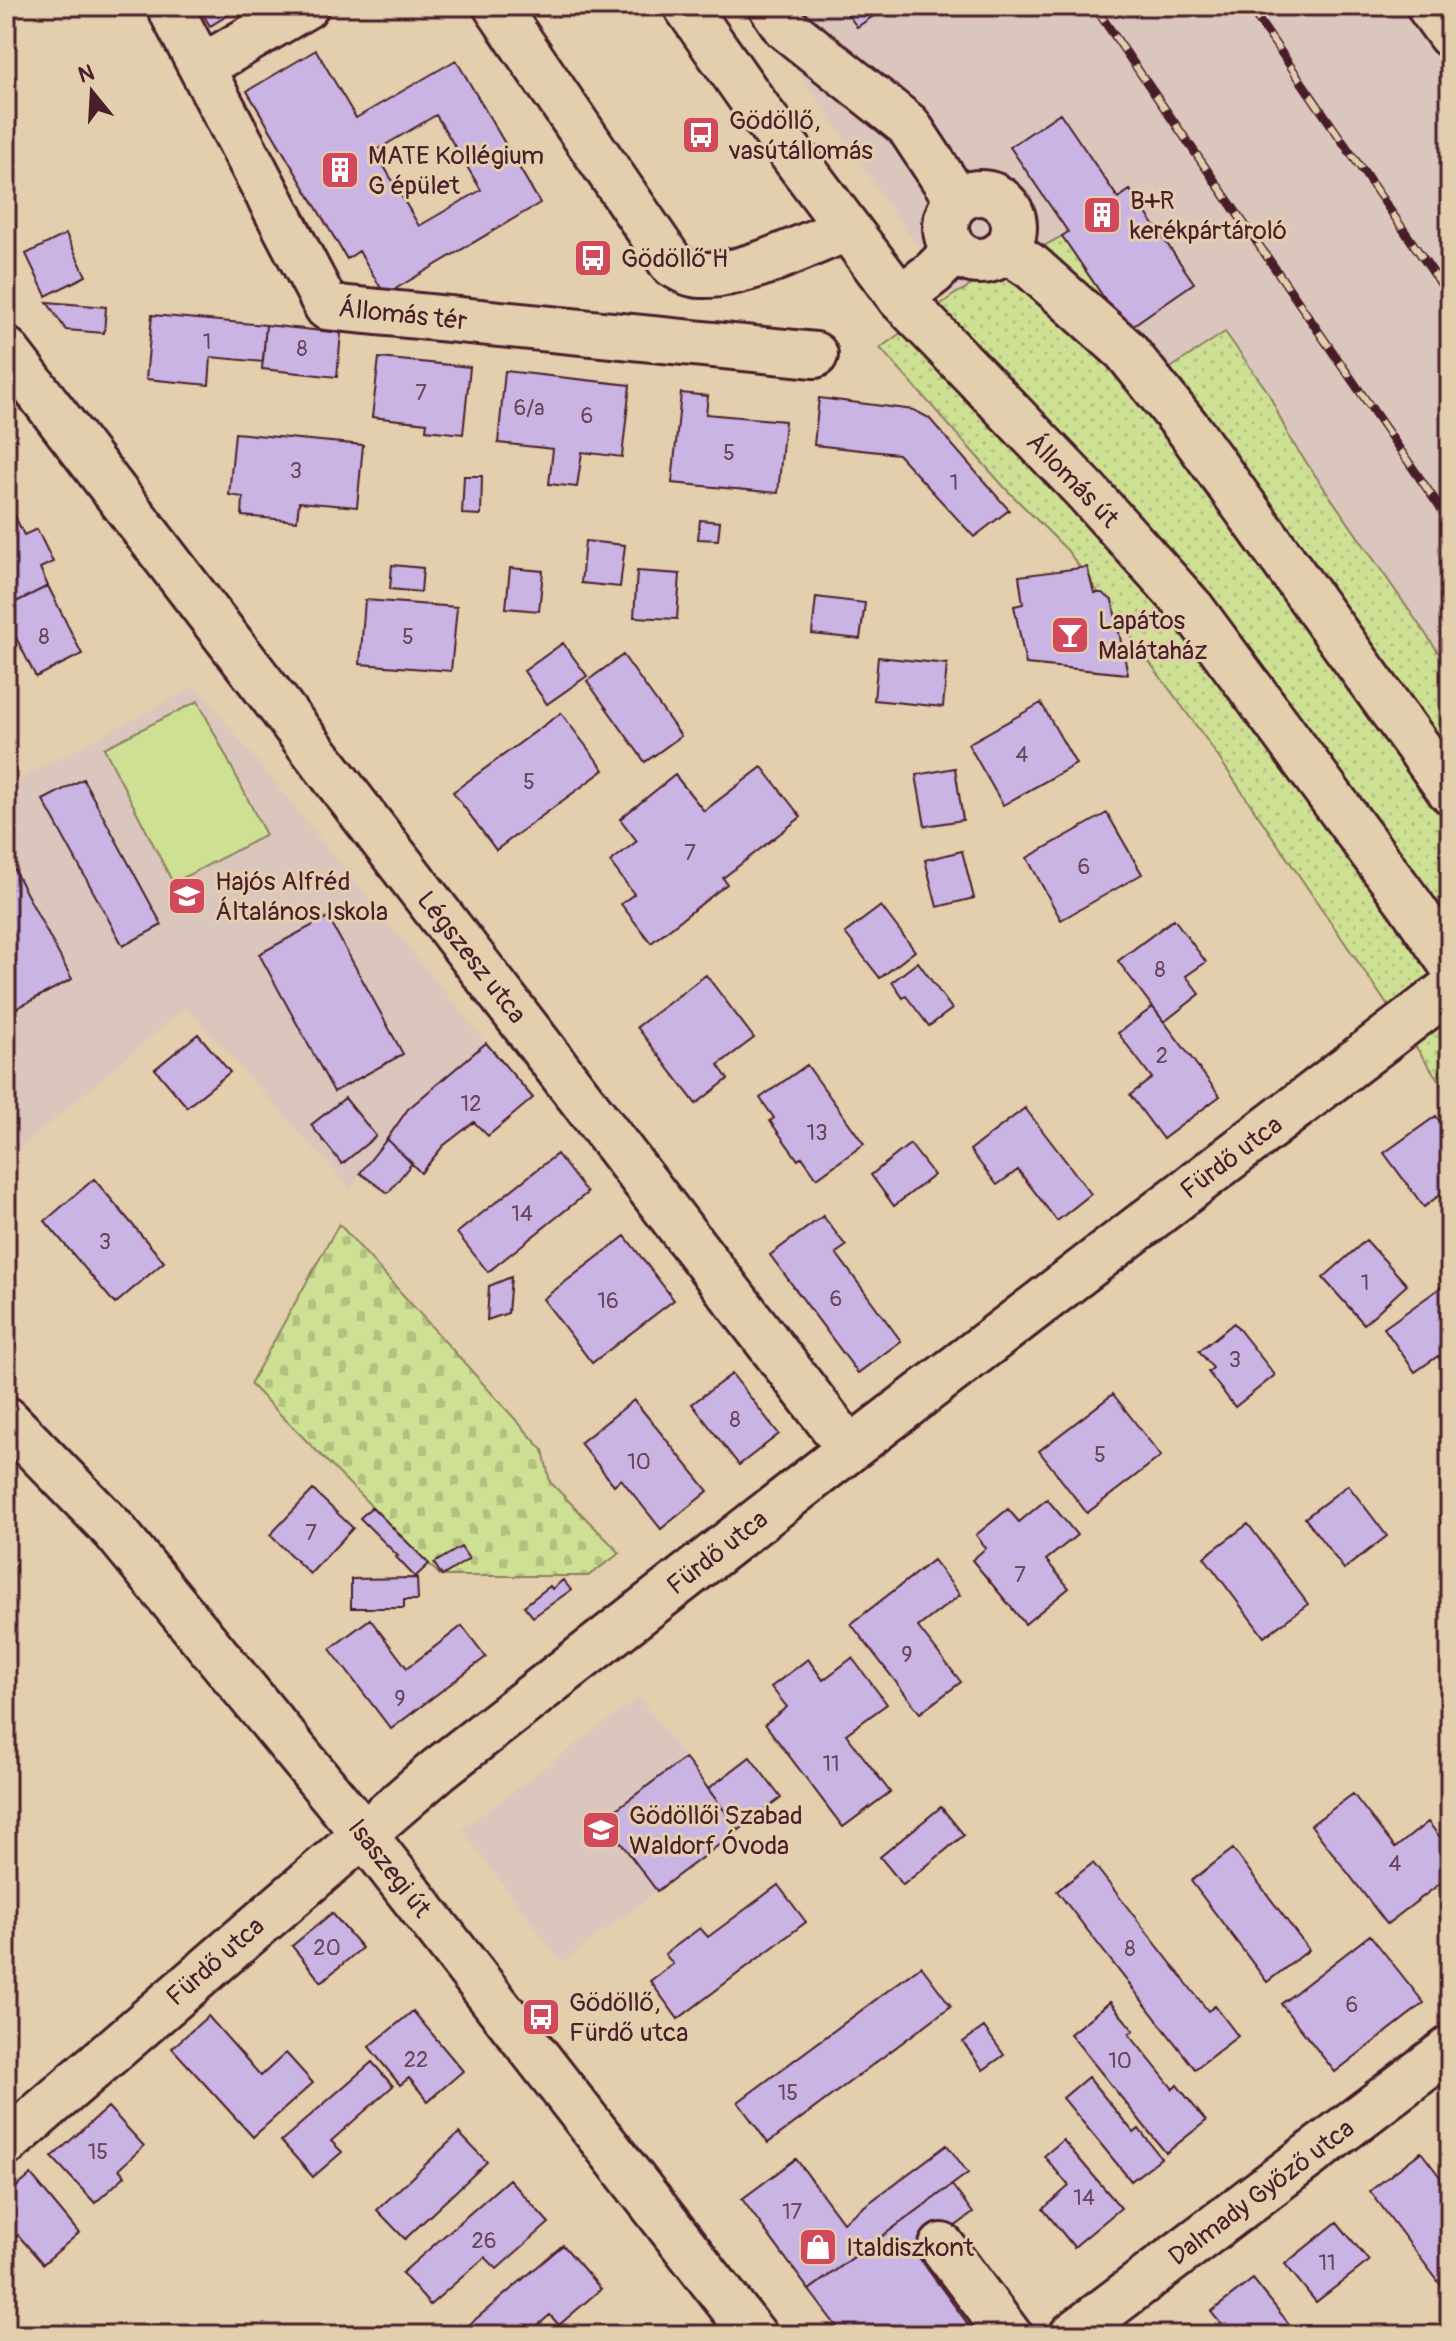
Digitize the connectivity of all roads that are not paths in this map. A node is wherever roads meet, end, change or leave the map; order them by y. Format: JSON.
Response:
{"nodes":[{"id":1,"x":169,"y":6,"type":"edge"},
{"id":2,"x":306,"y":6,"type":"edge"},
{"id":3,"x":496,"y":6,"type":"edge"},
{"id":4,"x":686,"y":6,"type":"edge"},
{"id":5,"x":771,"y":6,"type":"edge"},
{"id":6,"x":1429,"y":6,"type":"edge"},
{"id":7,"x":1450,"y":35,"type":"edge"},
{"id":8,"x":202,"y":67,"type":"junction"},
{"id":9,"x":958,"y":201,"type":"junction"},
{"id":10,"x":846,"y":229,"type":"junction"},
{"id":11,"x":1006,"y":250,"type":"junction"},
{"id":12,"x":955,"y":251,"type":"junction"},
{"id":13,"x":900,"y":298,"type":"junction"},
{"id":14,"x":6,"y":350,"type":"edge"},
{"id":15,"x":815,"y":355,"type":"dead end"},
{"id":16,"x":1450,"y":791,"type":"edge"},
{"id":17,"x":1450,"y":962,"type":"edge"},
{"id":18,"x":1450,"y":989,"type":"edge"},
{"id":19,"x":6,"y":1419,"type":"edge"},
{"id":20,"x":850,"y":1449,"type":"junction"},
{"id":21,"x":363,"y":1833,"type":"junction"},
{"id":22,"x":1450,"y":2049,"type":"edge"},
{"id":23,"x":6,"y":2143,"type":"edge"},
{"id":24,"x":942,"y":2246,"type":"dead end"},
{"id":25,"x":754,"y":2335,"type":"edge"},
{"id":26,"x":1009,"y":2335,"type":"edge"},
{"id":27,"x":1072,"y":2335,"type":"edge"}],
"edges":[{"from":1,"to":8,"type":"street","name":"Állomás tér"},
{"from":2,"to":8,"type":"street"},
{"from":3,"to":10,"type":"street"},
{"from":4,"to":10,"type":"street","name":"Állomás út"},
{"from":5,"to":9,"type":"street"},
{"from":6,"to":7,"type":"street"},
{"from":8,"to":15,"type":"street","name":"Állomás tér"},
{"from":9,"to":11,"type":"street"},
{"from":9,"to":12,"type":"street"},
{"from":10,"to":13,"type":"street","name":"Állomás út"},
{"from":11,"to":12,"type":"street"},
{"from":11,"to":16,"type":"street"},
{"from":12,"to":13,"type":"street"},
{"from":13,"to":17,"type":"street","name":"Állomás út"},
{"from":14,"to":20,"type":"street","name":"Légszesz utca"},
{"from":18,"to":20,"type":"street","name":"Fürdő utca"},
{"from":19,"to":21,"type":"street","name":"Isaszegi út"},
{"from":20,"to":21,"type":"street","name":"Fürdő utca"},
{"from":21,"to":23,"type":"street","name":"Fürdő utca"},
{"from":21,"to":25,"type":"street","name":"Isaszegi út"},
{"from":22,"to":27,"type":"street","name":"Dalmady Győző utca"},
{"from":24,"to":26,"type":"street"}]}
